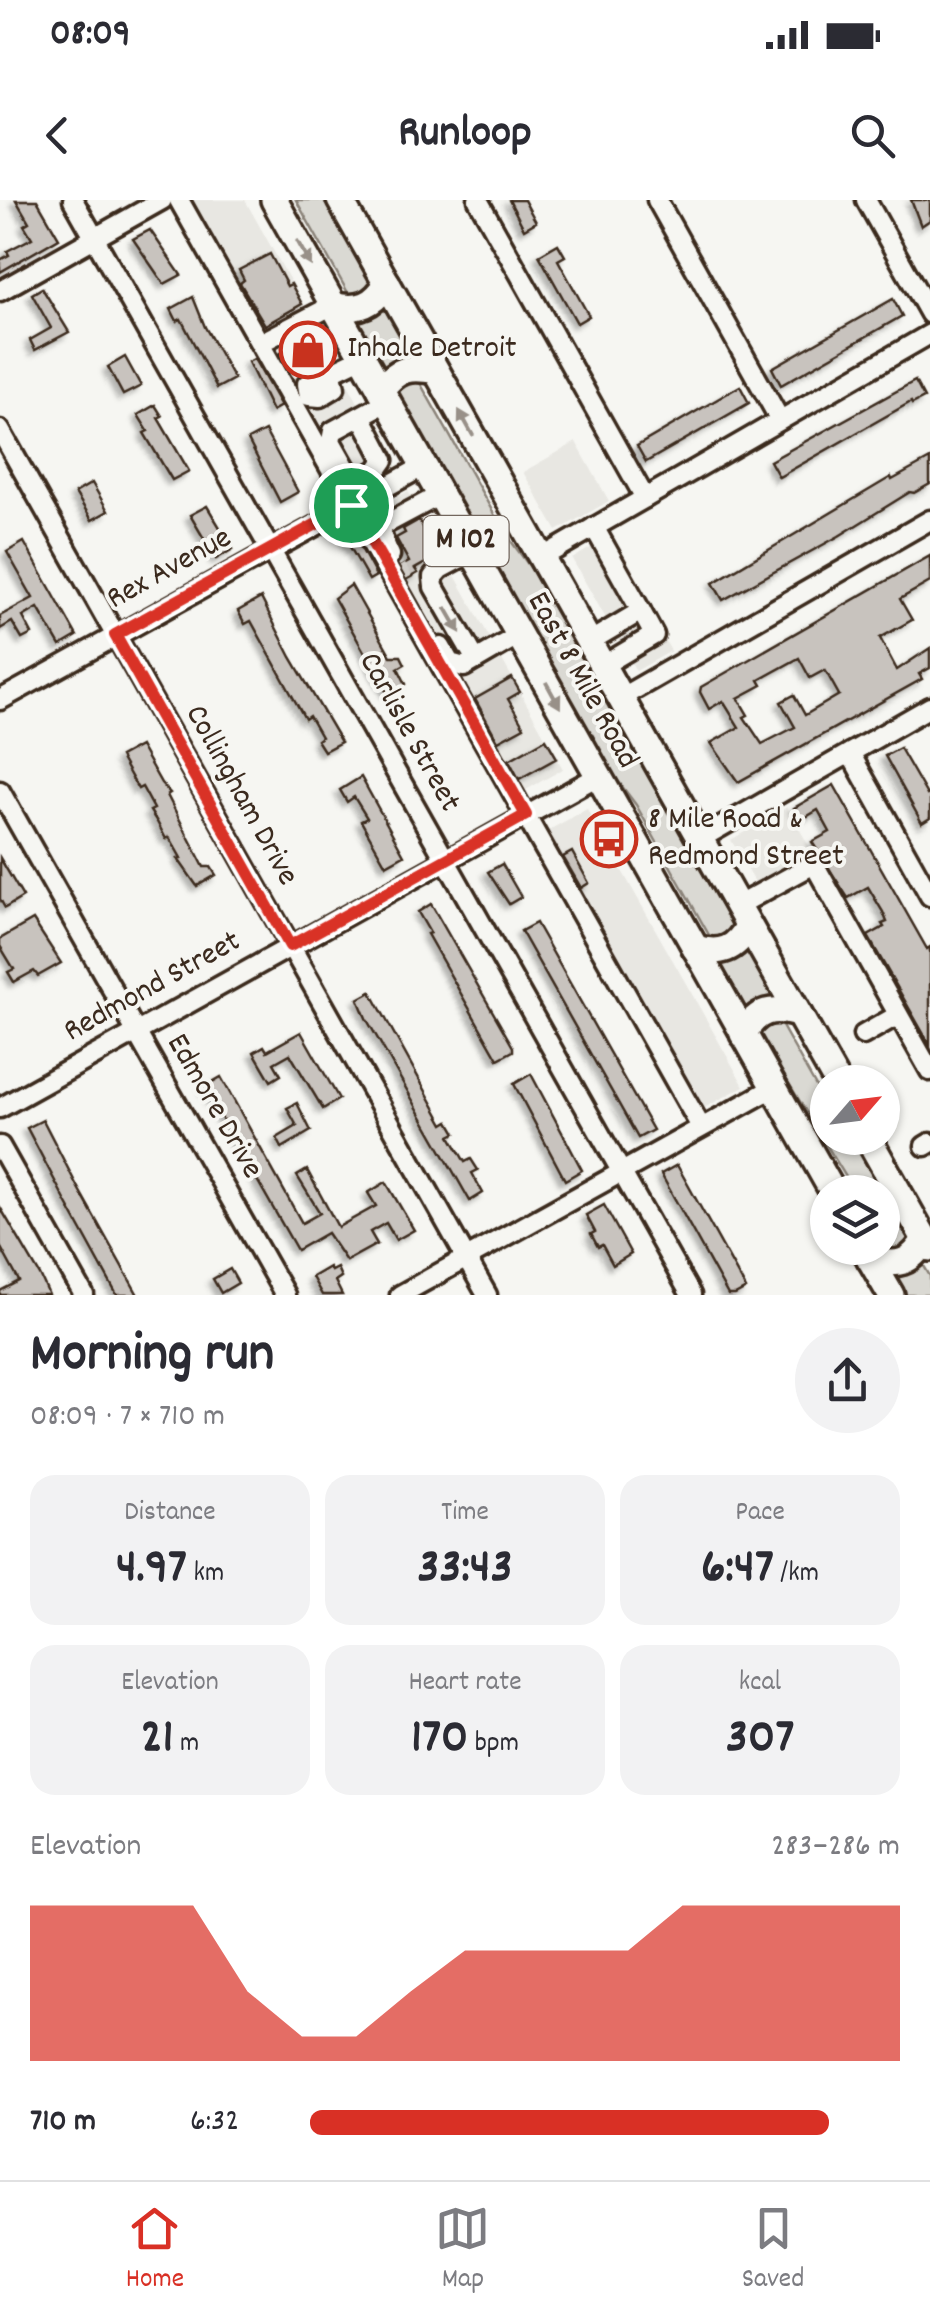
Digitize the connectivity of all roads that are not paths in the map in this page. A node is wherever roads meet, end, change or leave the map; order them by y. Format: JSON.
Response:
{"nodes":[{"id":1,"x":73,"y":200,"type":"edge"},
{"id":2,"x":162,"y":200,"type":"edge"},
{"id":3,"x":179,"y":200,"type":"edge"},
{"id":4,"x":274,"y":200,"type":"edge"},
{"id":5,"x":340,"y":200,"type":"edge"},
{"id":6,"x":478,"y":200,"type":"edge"},
{"id":7,"x":657,"y":200,"type":"edge"},
{"id":8,"x":866,"y":200,"type":"edge"},
{"id":9,"x":94,"y":237,"type":"junction"},
{"id":10,"x":387,"y":283,"type":"junction"},
{"id":11,"x":0,"y":291,"type":"edge"},
{"id":12,"x":333,"y":305,"type":"junction"},
{"id":13,"x":930,"y":314,"type":"edge"},
{"id":14,"x":930,"y":334,"type":"edge"},
{"id":15,"x":268,"y":339,"type":"dead end"},
{"id":16,"x":363,"y":357,"type":"junction"},
{"id":17,"x":436,"y":371,"type":"junction"},
{"id":18,"x":332,"y":374,"type":"dead end"},
{"id":19,"x":385,"y":396,"type":"junction"},
{"id":20,"x":361,"y":416,"type":"junction"},
{"id":21,"x":780,"y":420,"type":"junction"},
{"id":22,"x":0,"y":430,"type":"edge"},
{"id":23,"x":424,"y":466,"type":"junction"},
{"id":24,"x":357,"y":495,"type":"junction"},
{"id":25,"x":440,"y":495,"type":"junction"},
{"id":26,"x":645,"y":498,"type":"junction"},
{"id":27,"x":930,"y":520,"type":"edge"},
{"id":28,"x":594,"y":527,"type":"junction"},
{"id":29,"x":381,"y":531,"type":"junction"},
{"id":30,"x":270,"y":549,"type":"junction"},
{"id":31,"x":472,"y":552,"type":"junction"},
{"id":32,"x":541,"y":558,"type":"junction"},
{"id":33,"x":414,"y":599,"type":"junction"},
{"id":34,"x":641,"y":611,"type":"junction"},
{"id":35,"x":115,"y":635,"type":"junction"},
{"id":36,"x":519,"y":635,"type":"junction"},
{"id":37,"x":588,"y":642,"type":"junction"},
{"id":38,"x":476,"y":660,"type":"junction"},
{"id":39,"x":602,"y":666,"type":"junction"},
{"id":40,"x":620,"y":698,"type":"junction"},
{"id":41,"x":0,"y":700,"type":"edge"},
{"id":42,"x":930,"y":707,"type":"edge"},
{"id":43,"x":850,"y":753,"type":"junction"},
{"id":44,"x":598,"y":776,"type":"junction"},
{"id":45,"x":0,"y":791,"type":"edge"},
{"id":46,"x":526,"y":815,"type":"junction"},
{"id":47,"x":700,"y":840,"type":"junction"},
{"id":48,"x":444,"y":859,"type":"junction"},
{"id":49,"x":930,"y":896,"type":"edge"},
{"id":50,"x":743,"y":916,"type":"junction"},
{"id":51,"x":290,"y":946,"type":"junction"},
{"id":52,"x":695,"y":948,"type":"junction"},
{"id":53,"x":798,"y":1014,"type":"junction"},
{"id":54,"x":898,"y":1015,"type":"junction"},
{"id":55,"x":136,"y":1031,"type":"junction"},
{"id":56,"x":743,"y":1034,"type":"junction"},
{"id":57,"x":864,"y":1035,"type":"dead end"},
{"id":58,"x":827,"y":1065,"type":"edge"},
{"id":59,"x":930,"y":1072,"type":"edge"},
{"id":60,"x":773,"y":1088,"type":"junction"},
{"id":61,"x":0,"y":1108,"type":"edge"},
{"id":62,"x":701,"y":1127,"type":"junction"},
{"id":63,"x":0,"y":1146,"type":"edge"},
{"id":64,"x":878,"y":1155,"type":"edge"},
{"id":65,"x":621,"y":1172,"type":"junction"},
{"id":66,"x":823,"y":1175,"type":"edge"},
{"id":67,"x":928,"y":1243,"type":"edge"},
{"id":68,"x":467,"y":1258,"type":"junction"},
{"id":69,"x":900,"y":1262,"type":"edge"},
{"id":70,"x":874,"y":1265,"type":"edge"},
{"id":71,"x":84,"y":1295,"type":"edge"},
{"id":72,"x":285,"y":1295,"type":"edge"},
{"id":73,"x":400,"y":1295,"type":"edge"},
{"id":74,"x":488,"y":1295,"type":"edge"},
{"id":75,"x":691,"y":1295,"type":"edge"},
{"id":76,"x":891,"y":1295,"type":"edge"}],
"edges":[{"from":1,"to":9,"type":"street","name":"Carlisle Street"},
{"from":2,"to":9,"type":"street"},
{"from":3,"to":24,"type":"street"},
{"from":4,"to":12,"type":"highway","name":"East 8 Mile Road","number":"M 102","one_way":true},
{"from":5,"to":10,"type":"highway","name":"East 8 Mile Road","number":"M 102"},
{"from":6,"to":26,"type":"street"},
{"from":7,"to":21,"type":"street"},
{"from":8,"to":13,"type":"street"},
{"from":9,"to":11,"type":"street"},
{"from":9,"to":30,"type":"street","name":"Carlisle Street"},
{"from":10,"to":12,"type":"highway"},
{"from":10,"to":17,"type":"highway","name":"East 8 Mile Road","number":"M 102"},
{"from":12,"to":15,"type":"street"},
{"from":12,"to":16,"type":"highway","name":"East 8 Mile Road","number":"M 102"},
{"from":14,"to":21,"type":"street"},
{"from":16,"to":18,"type":"street"},
{"from":16,"to":19,"type":"highway","name":"East 8 Mile Road","number":"M 102"},
{"from":17,"to":19,"type":"highway"},
{"from":32,"to":17,"type":"highway","name":"East 8 Mile Road","number":"M 102","one_way":true},
{"from":19,"to":20,"type":"street"},
{"from":19,"to":23,"type":"highway","name":"East 8 Mile Road","number":"M 102"},
{"from":20,"to":24,"type":"street"},
{"from":20,"to":24,"type":"street"},
{"from":21,"to":26,"type":"street"},
{"from":22,"to":35,"type":"street","name":"Collingham Drive"},
{"from":23,"to":24,"type":"street","name":"Rex Avenue"},
{"from":23,"to":25,"type":"highway","name":"East 8 Mile Road","number":"M 102"},
{"from":24,"to":29,"type":"street"},
{"from":24,"to":30,"type":"street","name":"Rex Avenue"},
{"from":24,"to":46,"type":"street"},
{"from":25,"to":29,"type":"street"},
{"from":25,"to":31,"type":"highway","name":"East 8 Mile Road","number":"M 102"},
{"from":26,"to":28,"type":"street"},
{"from":27,"to":40,"type":"street"},
{"from":28,"to":32,"type":"street"},
{"from":28,"to":34,"type":"street"},
{"from":29,"to":33,"type":"street"},
{"from":29,"to":33,"type":"street"},
{"from":30,"to":35,"type":"street","name":"Rex Avenue"},
{"from":30,"to":48,"type":"street","name":"Carlisle Street"},
{"from":31,"to":36,"type":"highway","name":"East 8 Mile Road","number":"M 102"},
{"from":31,"to":38,"type":"street","one_way":true},
{"from":32,"to":37,"type":"highway","name":"East 8 Mile Road","number":"M 102"},
{"from":33,"to":38,"type":"street"},
{"from":34,"to":37,"type":"street"},
{"from":34,"to":39,"type":"street"},
{"from":35,"to":41,"type":"street","name":"Rex Avenue"},
{"from":35,"to":51,"type":"street","name":"Collingham Drive"},
{"from":36,"to":38,"type":"street"},
{"from":36,"to":44,"type":"highway","name":"East 8 Mile Road","number":"M 102","one_way":true},
{"from":37,"to":39,"type":"highway","name":"East 8 Mile Road","number":"M 102"},
{"from":39,"to":40,"type":"highway","name":"East 8 Mile Road","number":"M 102"},
{"from":40,"to":47,"type":"highway","name":"East 8 Mile Road","number":"M 102"},
{"from":42,"to":43,"type":"street"},
{"from":43,"to":47,"type":"street"},
{"from":43,"to":49,"type":"street"},
{"from":44,"to":46,"type":"street","name":"Redmond Street"},
{"from":44,"to":52,"type":"highway","name":"East 8 Mile Road","number":"M 102"},
{"from":45,"to":55,"type":"street","name":"Edmore Drive"},
{"from":46,"to":48,"type":"street","name":"Redmond Street"},
{"from":46,"to":62,"type":"street"},
{"from":47,"to":50,"type":"highway","name":"East 8 Mile Road","number":"M 102"},
{"from":48,"to":51,"type":"street","name":"Redmond Street"},
{"from":48,"to":65,"type":"street","name":"Carlisle Street"},
{"from":50,"to":52,"type":"highway"},
{"from":50,"to":53,"type":"highway","name":"East 8 Mile Road","number":"M 102"},
{"from":50,"to":54,"type":"street"},
{"from":51,"to":55,"type":"street","name":"Redmond Street"},
{"from":51,"to":68,"type":"street","name":"Collingham Drive"},
{"from":52,"to":56,"type":"highway","name":"East 8 Mile Road","number":"M 102"},
{"from":53,"to":56,"type":"highway"},
{"from":53,"to":58,"type":"highway","name":"East 8 Mile Road","number":"M 102"},
{"from":54,"to":57,"type":"street"},
{"from":54,"to":59,"type":"street"},
{"from":55,"to":61,"type":"street","name":"Redmond Street"},
{"from":55,"to":72,"type":"street","name":"Edmore Drive"},
{"from":56,"to":60,"type":"highway","name":"East 8 Mile Road","number":"M 102"},
{"from":60,"to":62,"type":"street"},
{"from":60,"to":66,"type":"highway","name":"East 8 Mile Road","number":"M 102"},
{"from":62,"to":65,"type":"street"},
{"from":63,"to":71,"type":"street"},
{"from":64,"to":67,"type":"highway"},
{"from":65,"to":68,"type":"street"},
{"from":65,"to":75,"type":"street","name":"Carlisle Street"},
{"from":67,"to":69,"type":"highway"},
{"from":68,"to":73,"type":"street"},
{"from":68,"to":74,"type":"street","name":"Collingham Drive"},
{"from":70,"to":76,"type":"highway"}]}
